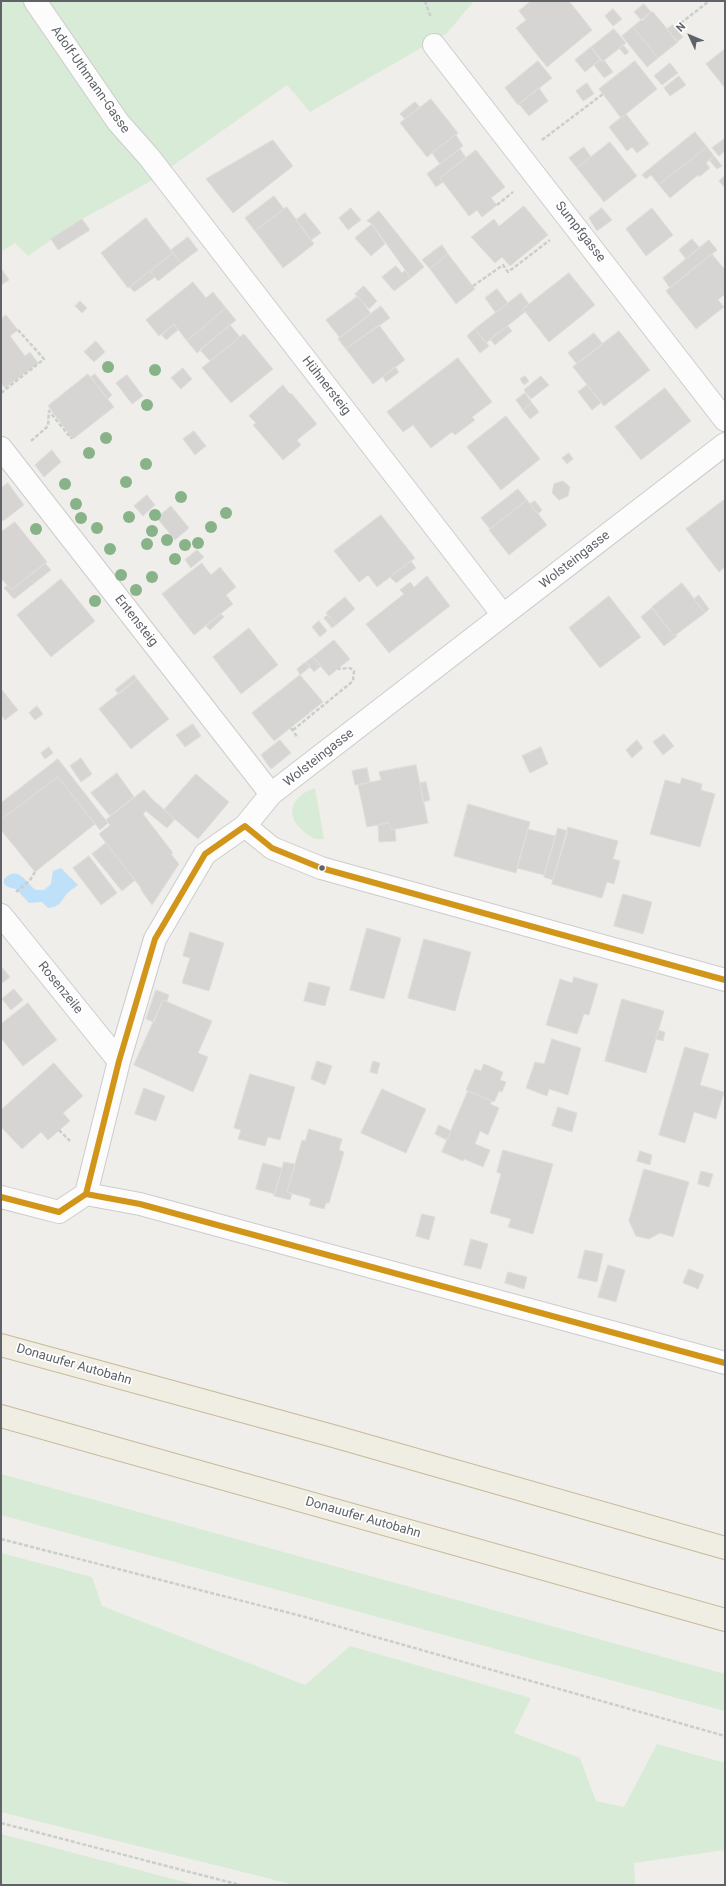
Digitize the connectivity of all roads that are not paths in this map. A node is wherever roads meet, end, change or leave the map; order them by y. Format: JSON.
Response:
{"nodes":[{"id":1,"x":35,"y":1,"type":"edge"},
{"id":2,"x":434,"y":45,"type":"dead end"},
{"id":3,"x":149,"y":157,"type":"joint"},
{"id":4,"x":725,"y":420,"type":"edge"},
{"id":5,"x":725,"y":444,"type":"edge"},
{"id":6,"x":5,"y":454,"type":"edge"},
{"id":7,"x":503,"y":615,"type":"junction"},
{"id":8,"x":271,"y":794,"type":"junction"},
{"id":9,"x":246,"y":826,"type":"junction"},
{"id":10,"x":1,"y":915,"type":"edge"},
{"id":11,"x":725,"y":980,"type":"edge"},
{"id":12,"x":119,"y":1061,"type":"junction"},
{"id":13,"x":86,"y":1194,"type":"junction"},
{"id":14,"x":1,"y":1197,"type":"edge"},
{"id":15,"x":1,"y":1345,"type":"edge"},
{"id":16,"x":725,"y":1363,"type":"edge"},
{"id":17,"x":1,"y":1416,"type":"edge"},
{"id":18,"x":725,"y":1548,"type":"edge"},
{"id":19,"x":725,"y":1620,"type":"edge"}],
"edges":[{"from":1,"to":3,"type":"street","name":"Adolf-Uthmann-Gasse"},
{"from":2,"to":4,"type":"street","name":"Sumpfgasse"},
{"from":3,"to":7,"type":"street","name":"Hühnersteig"},
{"from":5,"to":7,"type":"street","name":"Wolsteingasse"},
{"from":6,"to":8,"type":"street","name":"Entensteig"},
{"from":7,"to":8,"type":"street","name":"Wolsteingasse"},
{"from":8,"to":9,"type":"street","name":"Wolsteingasse"},
{"from":9,"to":11,"type":"street"},
{"from":9,"to":12,"type":"street","name":"Wolsteingasse"},
{"from":10,"to":12,"type":"street","name":"Rosenzeile"},
{"from":12,"to":13,"type":"street","name":"Wolsteingasse"},
{"from":13,"to":14,"type":"street"},
{"from":13,"to":16,"type":"street"},
{"from":15,"to":18,"type":"highway","name":"Donauufer Autobahn"},
{"from":17,"to":19,"type":"highway","name":"Donauufer Autobahn"}]}
